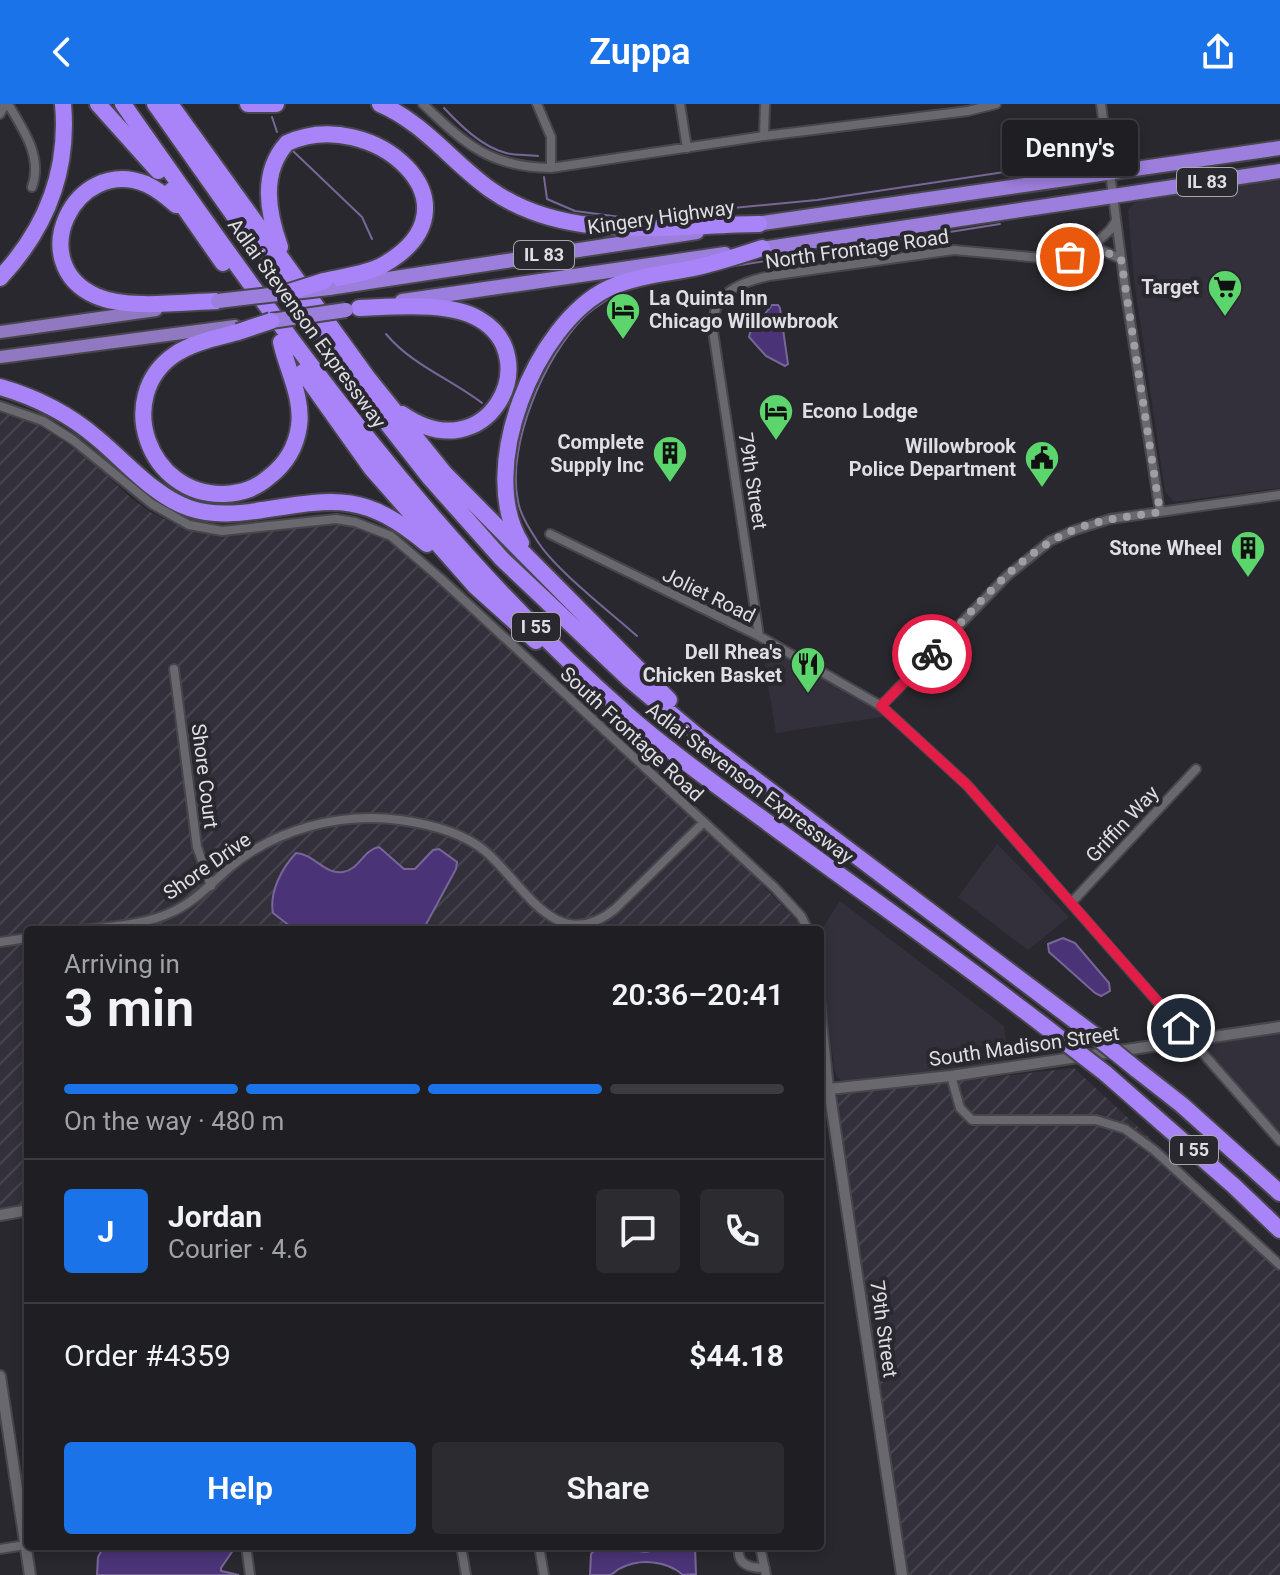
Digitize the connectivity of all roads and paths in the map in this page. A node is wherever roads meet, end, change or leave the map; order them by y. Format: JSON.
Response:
{"nodes":[{"id":1,"x":6,"y":104,"type":"edge"},
{"id":2,"x":63,"y":104,"type":"edge"},
{"id":3,"x":98,"y":104,"type":"edge"},
{"id":4,"x":123,"y":104,"type":"edge"},
{"id":5,"x":155,"y":104,"type":"edge"},
{"id":6,"x":170,"y":104,"type":"edge"},
{"id":7,"x":248,"y":104,"type":"edge"},
{"id":8,"x":276,"y":104,"type":"edge"},
{"id":9,"x":380,"y":104,"type":"edge"},
{"id":10,"x":423,"y":104,"type":"edge"},
{"id":11,"x":537,"y":104,"type":"edge"},
{"id":12,"x":680,"y":104,"type":"edge"},
{"id":13,"x":765,"y":104,"type":"edge"},
{"id":14,"x":996,"y":104,"type":"edge"},
{"id":15,"x":1101,"y":104,"type":"edge"},
{"id":16,"x":0,"y":114,"type":"edge"},
{"id":17,"x":329,"y":119,"type":"dead end"},
{"id":18,"x":764,"y":136,"type":"junction"},
{"id":19,"x":687,"y":148,"type":"junction"},
{"id":20,"x":1280,"y":148,"type":"edge"},
{"id":21,"x":409,"y":149,"type":"dead end"},
{"id":22,"x":551,"y":168,"type":"junction"},
{"id":23,"x":1280,"y":171,"type":"edge"},
{"id":24,"x":1110,"y":172,"type":"junction"},
{"id":25,"x":32,"y":187,"type":"dead end"},
{"id":26,"x":1112,"y":196,"type":"junction"},
{"id":27,"x":187,"y":213,"type":"junction"},
{"id":28,"x":1116,"y":221,"type":"junction"},
{"id":29,"x":759,"y":224,"type":"junction"},
{"id":30,"x":762,"y":248,"type":"junction"},
{"id":31,"x":1084,"y":253,"type":"junction"},
{"id":32,"x":1121,"y":259,"type":"junction"},
{"id":33,"x":290,"y":270,"type":"junction"},
{"id":34,"x":0,"y":278,"type":"edge"},
{"id":35,"x":326,"y":284,"type":"junction"},
{"id":36,"x":283,"y":294,"type":"joint"},
{"id":37,"x":218,"y":301,"type":"junction"},
{"id":38,"x":352,"y":309,"type":"junction"},
{"id":39,"x":271,"y":321,"type":"joint"},
{"id":40,"x":236,"y":329,"type":"junction"},
{"id":41,"x":713,"y":331,"type":"joint"},
{"id":42,"x":0,"y":332,"type":"edge"},
{"id":43,"x":281,"y":342,"type":"junction"},
{"id":44,"x":0,"y":357,"type":"edge"},
{"id":45,"x":367,"y":377,"type":"junction"},
{"id":46,"x":0,"y":387,"type":"edge"},
{"id":47,"x":0,"y":406,"type":"edge"},
{"id":48,"x":1280,"y":495,"type":"edge"},
{"id":49,"x":1160,"y":512,"type":"junction"},
{"id":50,"x":550,"y":534,"type":"dead end"},
{"id":51,"x":534,"y":565,"type":"junction"},
{"id":52,"x":475,"y":586,"type":"junction"},
{"id":53,"x":759,"y":636,"type":"junction"},
{"id":54,"x":174,"y":669,"type":"dead end"},
{"id":55,"x":881,"y":706,"type":"junction"},
{"id":56,"x":631,"y":718,"type":"junction"},
{"id":57,"x":716,"y":751,"type":"junction"},
{"id":58,"x":1196,"y":769,"type":"dead end"},
{"id":59,"x":704,"y":822,"type":"junction"},
{"id":60,"x":211,"y":886,"type":"junction"},
{"id":61,"x":1072,"y":902,"type":"junction"},
{"id":62,"x":108,"y":926,"type":"edge"},
{"id":63,"x":806,"y":926,"type":"edge"},
{"id":64,"x":24,"y":939,"type":"edge"},
{"id":65,"x":0,"y":942,"type":"edge"},
{"id":66,"x":1280,"y":1027,"type":"edge"},
{"id":67,"x":1193,"y":1040,"type":"junction"},
{"id":68,"x":951,"y":1076,"type":"junction"},
{"id":69,"x":825,"y":1090,"type":"edge"},
{"id":70,"x":1280,"y":1141,"type":"edge"},
{"id":71,"x":1280,"y":1193,"type":"edge"},
{"id":72,"x":24,"y":1211,"type":"edge"},
{"id":73,"x":0,"y":1215,"type":"edge"},
{"id":74,"x":1280,"y":1230,"type":"edge"},
{"id":75,"x":1280,"y":1265,"type":"edge"},
{"id":76,"x":0,"y":1376,"type":"edge"},
{"id":77,"x":24,"y":1538,"type":"edge"},
{"id":78,"x":24,"y":1545,"type":"edge"},
{"id":79,"x":0,"y":1549,"type":"edge"},
{"id":80,"x":26,"y":1550,"type":"edge"},
{"id":81,"x":247,"y":1550,"type":"edge"},
{"id":82,"x":462,"y":1550,"type":"edge"},
{"id":83,"x":540,"y":1550,"type":"edge"},
{"id":84,"x":739,"y":1550,"type":"edge"},
{"id":85,"x":761,"y":1550,"type":"edge"},
{"id":86,"x":766,"y":1572,"type":"edge"},
{"id":87,"x":30,"y":1575,"type":"edge"},
{"id":88,"x":250,"y":1575,"type":"edge"},
{"id":89,"x":466,"y":1575,"type":"edge"},
{"id":90,"x":544,"y":1575,"type":"edge"},
{"id":91,"x":902,"y":1575,"type":"edge"}],
"edges":[{"from":1,"to":16,"type":"street"},
{"from":1,"to":25,"type":"street"},
{"from":2,"to":34,"type":"highway"},
{"from":3,"to":27,"type":"highway"},
{"from":4,"to":56,"type":"highway","name":"Adlai Stevenson Expressway","number":"I 55"},
{"from":5,"to":57,"type":"highway","name":"Adlai Stevenson Expressway","number":"I 55"},
{"from":6,"to":33,"type":"highway"},
{"from":7,"to":8,"type":"highway"},
{"from":9,"to":29,"type":"highway"},
{"from":10,"to":22,"type":"street"},
{"from":11,"to":22,"type":"street"},
{"from":12,"to":19,"type":"street"},
{"from":13,"to":18,"type":"street"},
{"from":14,"to":18,"type":"street"},
{"from":15,"to":24,"type":"street"},
{"from":17,"to":33,"type":"highway"},
{"from":18,"to":19,"type":"street"},
{"from":19,"to":22,"type":"street"},
{"from":20,"to":24,"type":"highway","name":"Kingery Highway","number":"IL 83"},
{"from":21,"to":35,"type":"highway"},
{"from":23,"to":26,"type":"highway","number":"IL 83"},
{"from":24,"to":26,"type":"street"},
{"from":24,"to":29,"type":"highway","name":"Kingery Highway","number":"IL 83"},
{"from":26,"to":28,"type":"street"},
{"from":26,"to":30,"type":"highway","number":"IL 83"},
{"from":27,"to":37,"type":"highway"},
{"from":27,"to":43,"type":"highway"},
{"from":28,"to":31,"type":"street"},
{"from":28,"to":32,"type":"street"},
{"from":29,"to":35,"type":"highway","name":"Kingery Highway","number":"IL 83"},
{"from":30,"to":38,"type":"highway","number":"IL 83"},
{"from":30,"to":51,"type":"highway"},
{"from":31,"to":32,"type":"street"},
{"from":31,"to":41,"type":"street","name":"North Frontage Road"},
{"from":32,"to":49,"type":"street"},
{"from":33,"to":45,"type":"highway"},
{"from":35,"to":36,"type":"highway","bridge":true},
{"from":36,"to":37,"type":"highway","bridge":true},
{"from":37,"to":42,"type":"main road"},
{"from":38,"to":39,"type":"highway","number":"IL 83","bridge":true},
{"from":38,"to":45,"type":"highway"},
{"from":39,"to":40,"type":"highway","bridge":true},
{"from":40,"to":43,"type":"highway"},
{"from":40,"to":44,"type":"main road"},
{"from":41,"to":53,"type":"street","name":"79th Street"},
{"from":43,"to":52,"type":"highway"},
{"from":45,"to":51,"type":"highway"},
{"from":46,"to":52,"type":"highway"},
{"from":47,"to":59,"type":"street","name":"South Frontage Road"},
{"from":48,"to":49,"type":"street"},
{"from":49,"to":55,"type":"street"},
{"from":50,"to":53,"type":"street","name":"Joliet Road"},
{"from":51,"to":57,"type":"highway"},
{"from":52,"to":56,"type":"highway"},
{"from":53,"to":55,"type":"street","name":"Joliet Road"},
{"from":54,"to":60,"type":"street","name":"Shore Court"},
{"from":55,"to":61,"type":"street","name":"Joliet Road"},
{"from":56,"to":74,"type":"highway","name":"Adlai Stevenson Expressway","number":"I 55","bridge":true},
{"from":57,"to":71,"type":"highway","name":"Adlai Stevenson Expressway","number":"I 55","bridge":true},
{"from":58,"to":61,"type":"street","name":"Griffin Way"},
{"from":59,"to":60,"type":"street","name":"Shore Drive"},
{"from":59,"to":63,"type":"street","name":"South Frontage Road"},
{"from":60,"to":62,"type":"street","name":"Shore Drive"},
{"from":61,"to":67,"type":"street","name":"Joliet Road"},
{"from":64,"to":65,"type":"street"},
{"from":66,"to":67,"type":"street","name":"South Madison Street"},
{"from":67,"to":68,"type":"street","name":"South Madison Street"},
{"from":67,"to":70,"type":"street","name":"Joliet Road"},
{"from":68,"to":69,"type":"street","name":"South Madison Street"},
{"from":68,"to":75,"type":"street"},
{"from":69,"to":91,"type":"street","name":"79th Street"},
{"from":72,"to":73,"type":"street"},
{"from":76,"to":77,"type":"street"},
{"from":78,"to":79,"type":"street"},
{"from":80,"to":87,"type":"street"},
{"from":81,"to":88,"type":"street"},
{"from":82,"to":89,"type":"street"},
{"from":83,"to":90,"type":"street"},
{"from":84,"to":86,"type":"street"},
{"from":85,"to":86,"type":"street"}]}
